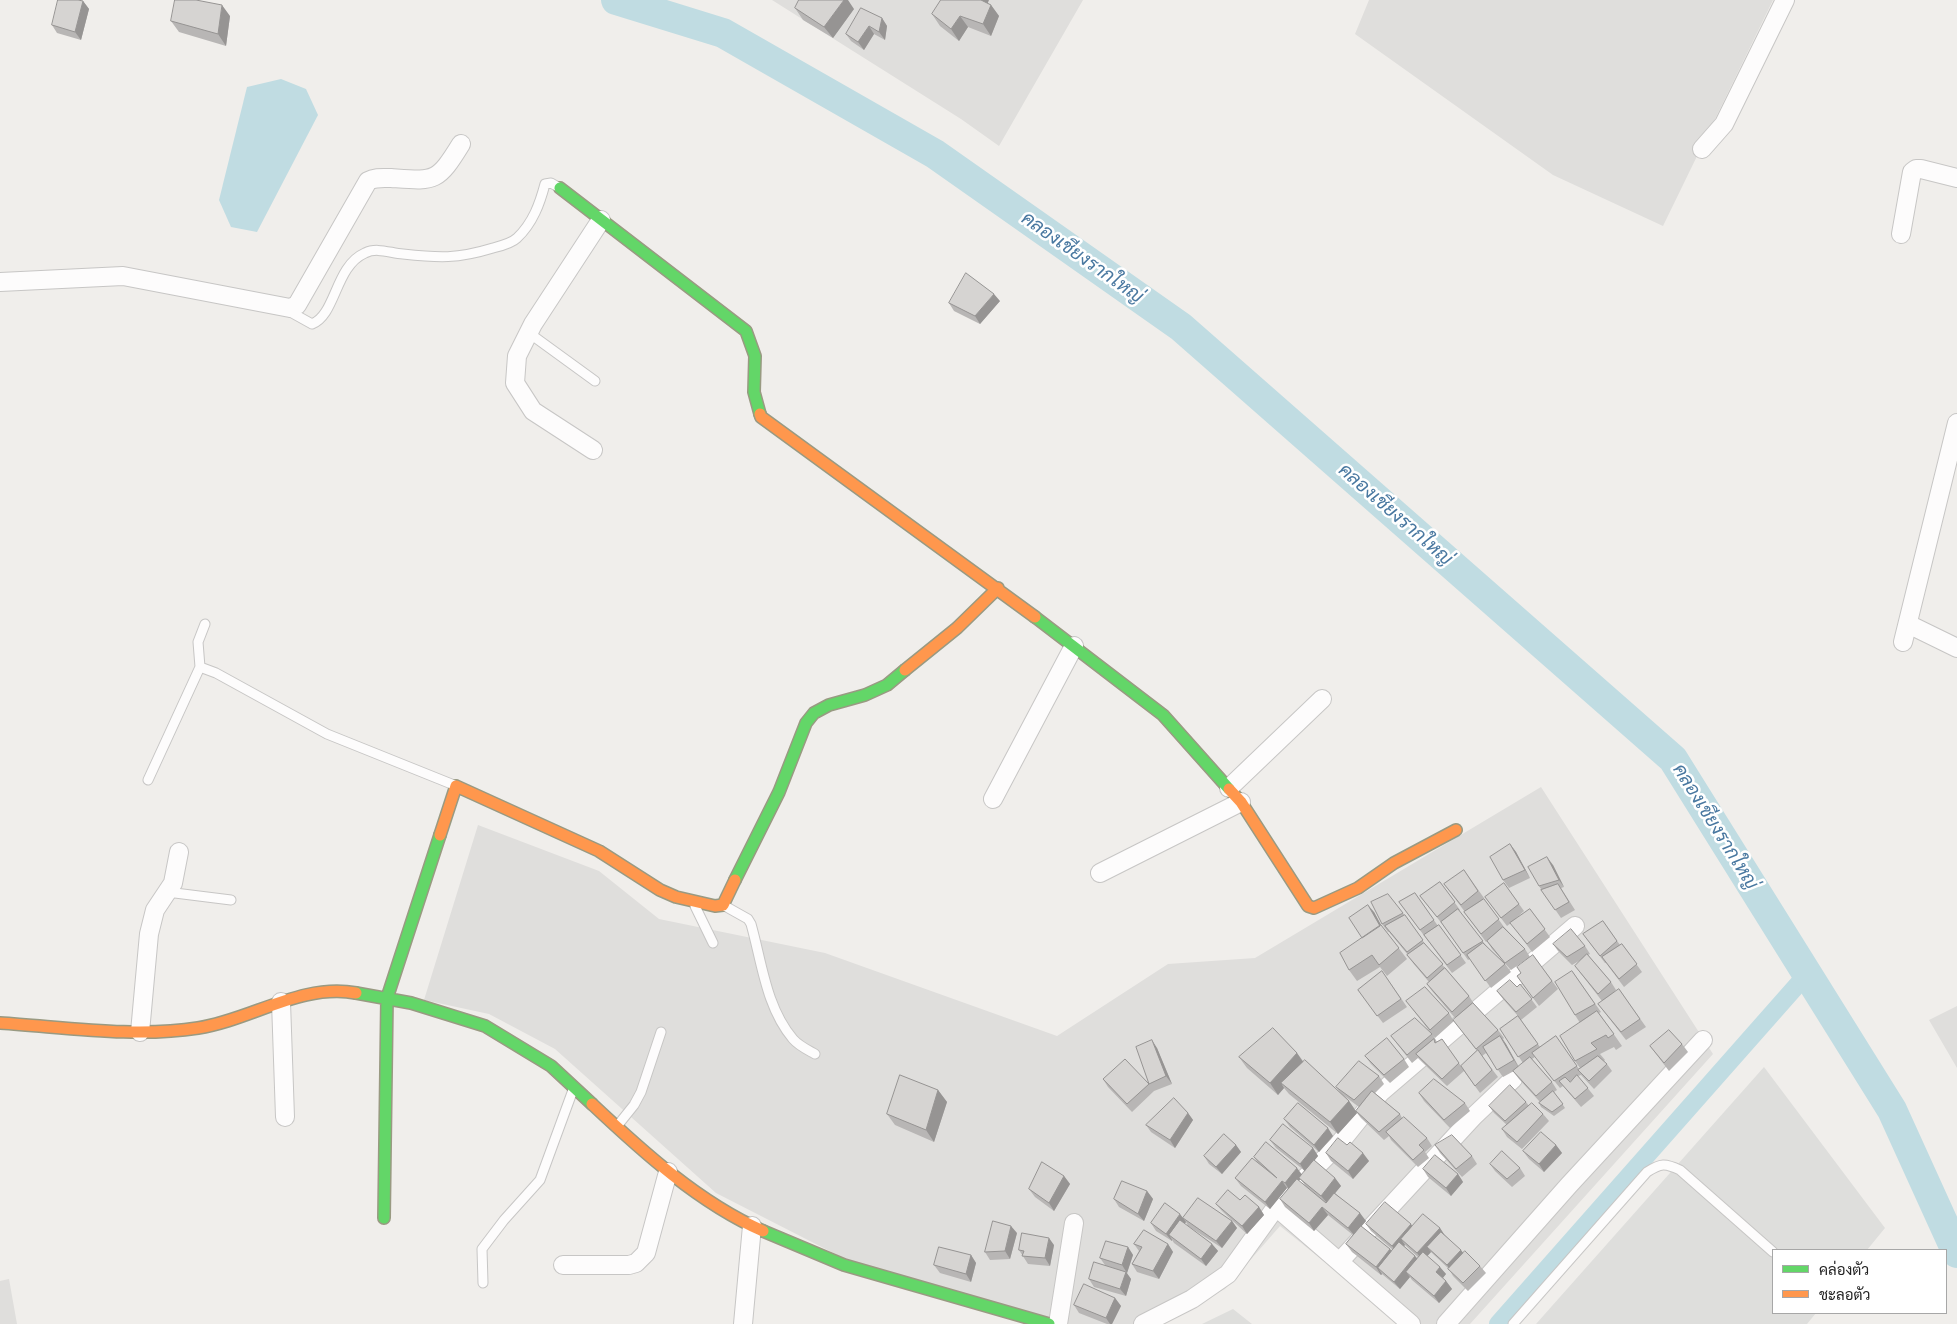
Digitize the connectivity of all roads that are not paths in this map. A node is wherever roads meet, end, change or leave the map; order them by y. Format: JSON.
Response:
{"nodes":[{"id":1,"x":1785,"y":0,"type":"edge"},
{"id":2,"x":461,"y":144,"type":"dead end"},
{"id":3,"x":1702,"y":149,"type":"dead end"},
{"id":4,"x":1957,"y":178,"type":"edge"},
{"id":5,"x":560,"y":188,"type":"joint"},
{"id":6,"x":601,"y":220,"type":"junction"},
{"id":7,"x":1901,"y":234,"type":"dead end"},
{"id":8,"x":0,"y":282,"type":"edge"},
{"id":9,"x":283,"y":307,"type":"junction"},
{"id":10,"x":529,"y":333,"type":"junction"},
{"id":11,"x":596,"y":381,"type":"dead end"},
{"id":12,"x":1957,"y":423,"type":"edge"},
{"id":13,"x":593,"y":450,"type":"dead end"},
{"id":14,"x":998,"y":588,"type":"junction"},
{"id":15,"x":205,"y":624,"type":"dead end"},
{"id":16,"x":1908,"y":624,"type":"junction"},
{"id":17,"x":1903,"y":642,"type":"dead end"},
{"id":18,"x":1074,"y":646,"type":"junction"},
{"id":19,"x":1957,"y":648,"type":"edge"},
{"id":20,"x":202,"y":667,"type":"junction"},
{"id":21,"x":1322,"y":699,"type":"dead end"},
{"id":22,"x":148,"y":780,"type":"dead end"},
{"id":23,"x":456,"y":786,"type":"junction"},
{"id":24,"x":1229,"y":788,"type":"junction"},
{"id":25,"x":993,"y":799,"type":"dead end"},
{"id":26,"x":1241,"y":802,"type":"junction"},
{"id":27,"x":1456,"y":830,"type":"dead end"},
{"id":28,"x":180,"y":852,"type":"dead end"},
{"id":29,"x":1100,"y":873,"type":"dead end"},
{"id":30,"x":167,"y":892,"type":"junction"},
{"id":31,"x":231,"y":900,"type":"dead end"},
{"id":32,"x":693,"y":901,"type":"junction"},
{"id":33,"x":723,"y":905,"type":"junction"},
{"id":34,"x":1575,"y":926,"type":"dead end"},
{"id":35,"x":713,"y":943,"type":"dead end"},
{"id":36,"x":386,"y":998,"type":"junction"},
{"id":37,"x":281,"y":1002,"type":"junction"},
{"id":38,"x":0,"y":1023,"type":"edge"},
{"id":39,"x":140,"y":1032,"type":"junction"},
{"id":40,"x":661,"y":1032,"type":"dead end"},
{"id":41,"x":1703,"y":1040,"type":"dead end"},
{"id":42,"x":815,"y":1054,"type":"dead end"},
{"id":43,"x":1513,"y":1079,"type":"edge"},
{"id":44,"x":574,"y":1087,"type":"junction"},
{"id":45,"x":285,"y":1117,"type":"dead end"},
{"id":46,"x":616,"y":1127,"type":"junction"},
{"id":47,"x":668,"y":1172,"type":"junction"},
{"id":48,"x":1276,"y":1208,"type":"junction"},
{"id":49,"x":384,"y":1218,"type":"dead end"},
{"id":50,"x":1074,"y":1223,"type":"dead end"},
{"id":51,"x":752,"y":1226,"type":"junction"},
{"id":52,"x":1772,"y":1251,"type":"edge"},
{"id":53,"x":1340,"y":1261,"type":"junction"},
{"id":54,"x":563,"y":1264,"type":"dead end"},
{"id":55,"x":483,"y":1283,"type":"dead end"},
{"id":56,"x":743,"y":1324,"type":"edge"},
{"id":57,"x":1049,"y":1324,"type":"edge"},
{"id":58,"x":1058,"y":1324,"type":"edge"},
{"id":59,"x":1143,"y":1324,"type":"edge"},
{"id":60,"x":1411,"y":1324,"type":"edge"},
{"id":61,"x":1446,"y":1324,"type":"edge"},
{"id":62,"x":1513,"y":1324,"type":"edge"}],
"edges":[{"from":1,"to":3,"type":"street"},
{"from":2,"to":9,"type":"street"},
{"from":4,"to":7,"type":"street"},
{"from":5,"to":6,"type":"street"},
{"from":5,"to":9,"type":"lane"},
{"from":6,"to":10,"type":"street"},
{"from":6,"to":14,"type":"street"},
{"from":8,"to":9,"type":"street"},
{"from":10,"to":11,"type":"lane"},
{"from":10,"to":13,"type":"street"},
{"from":12,"to":16,"type":"street"},
{"from":14,"to":18,"type":"street"},
{"from":14,"to":33,"type":"street"},
{"from":15,"to":20,"type":"lane"},
{"from":16,"to":17,"type":"street"},
{"from":16,"to":19,"type":"street"},
{"from":18,"to":24,"type":"street"},
{"from":18,"to":25,"type":"street"},
{"from":20,"to":22,"type":"lane"},
{"from":20,"to":23,"type":"lane"},
{"from":21,"to":24,"type":"street"},
{"from":23,"to":32,"type":"street"},
{"from":23,"to":36,"type":"street"},
{"from":24,"to":26,"type":"street"},
{"from":26,"to":27,"type":"street"},
{"from":26,"to":29,"type":"street"},
{"from":28,"to":30,"type":"street"},
{"from":30,"to":31,"type":"lane"},
{"from":30,"to":39,"type":"street"},
{"from":32,"to":33,"type":"street"},
{"from":32,"to":35,"type":"lane"},
{"from":33,"to":42,"type":"lane"},
{"from":34,"to":48,"type":"street"},
{"from":36,"to":37,"type":"street"},
{"from":36,"to":44,"type":"street"},
{"from":36,"to":49,"type":"street"},
{"from":37,"to":39,"type":"street"},
{"from":37,"to":45,"type":"street"},
{"from":38,"to":39,"type":"street"},
{"from":40,"to":46,"type":"lane"},
{"from":41,"to":61,"type":"street"},
{"from":43,"to":53,"type":"street"},
{"from":44,"to":46,"type":"street"},
{"from":44,"to":55,"type":"lane"},
{"from":46,"to":47,"type":"street"},
{"from":47,"to":51,"type":"street"},
{"from":47,"to":54,"type":"street"},
{"from":48,"to":53,"type":"street"},
{"from":48,"to":59,"type":"street"},
{"from":50,"to":58,"type":"street"},
{"from":51,"to":56,"type":"street"},
{"from":51,"to":57,"type":"street"},
{"from":52,"to":62,"type":"lane"},
{"from":53,"to":60,"type":"street"}]}
